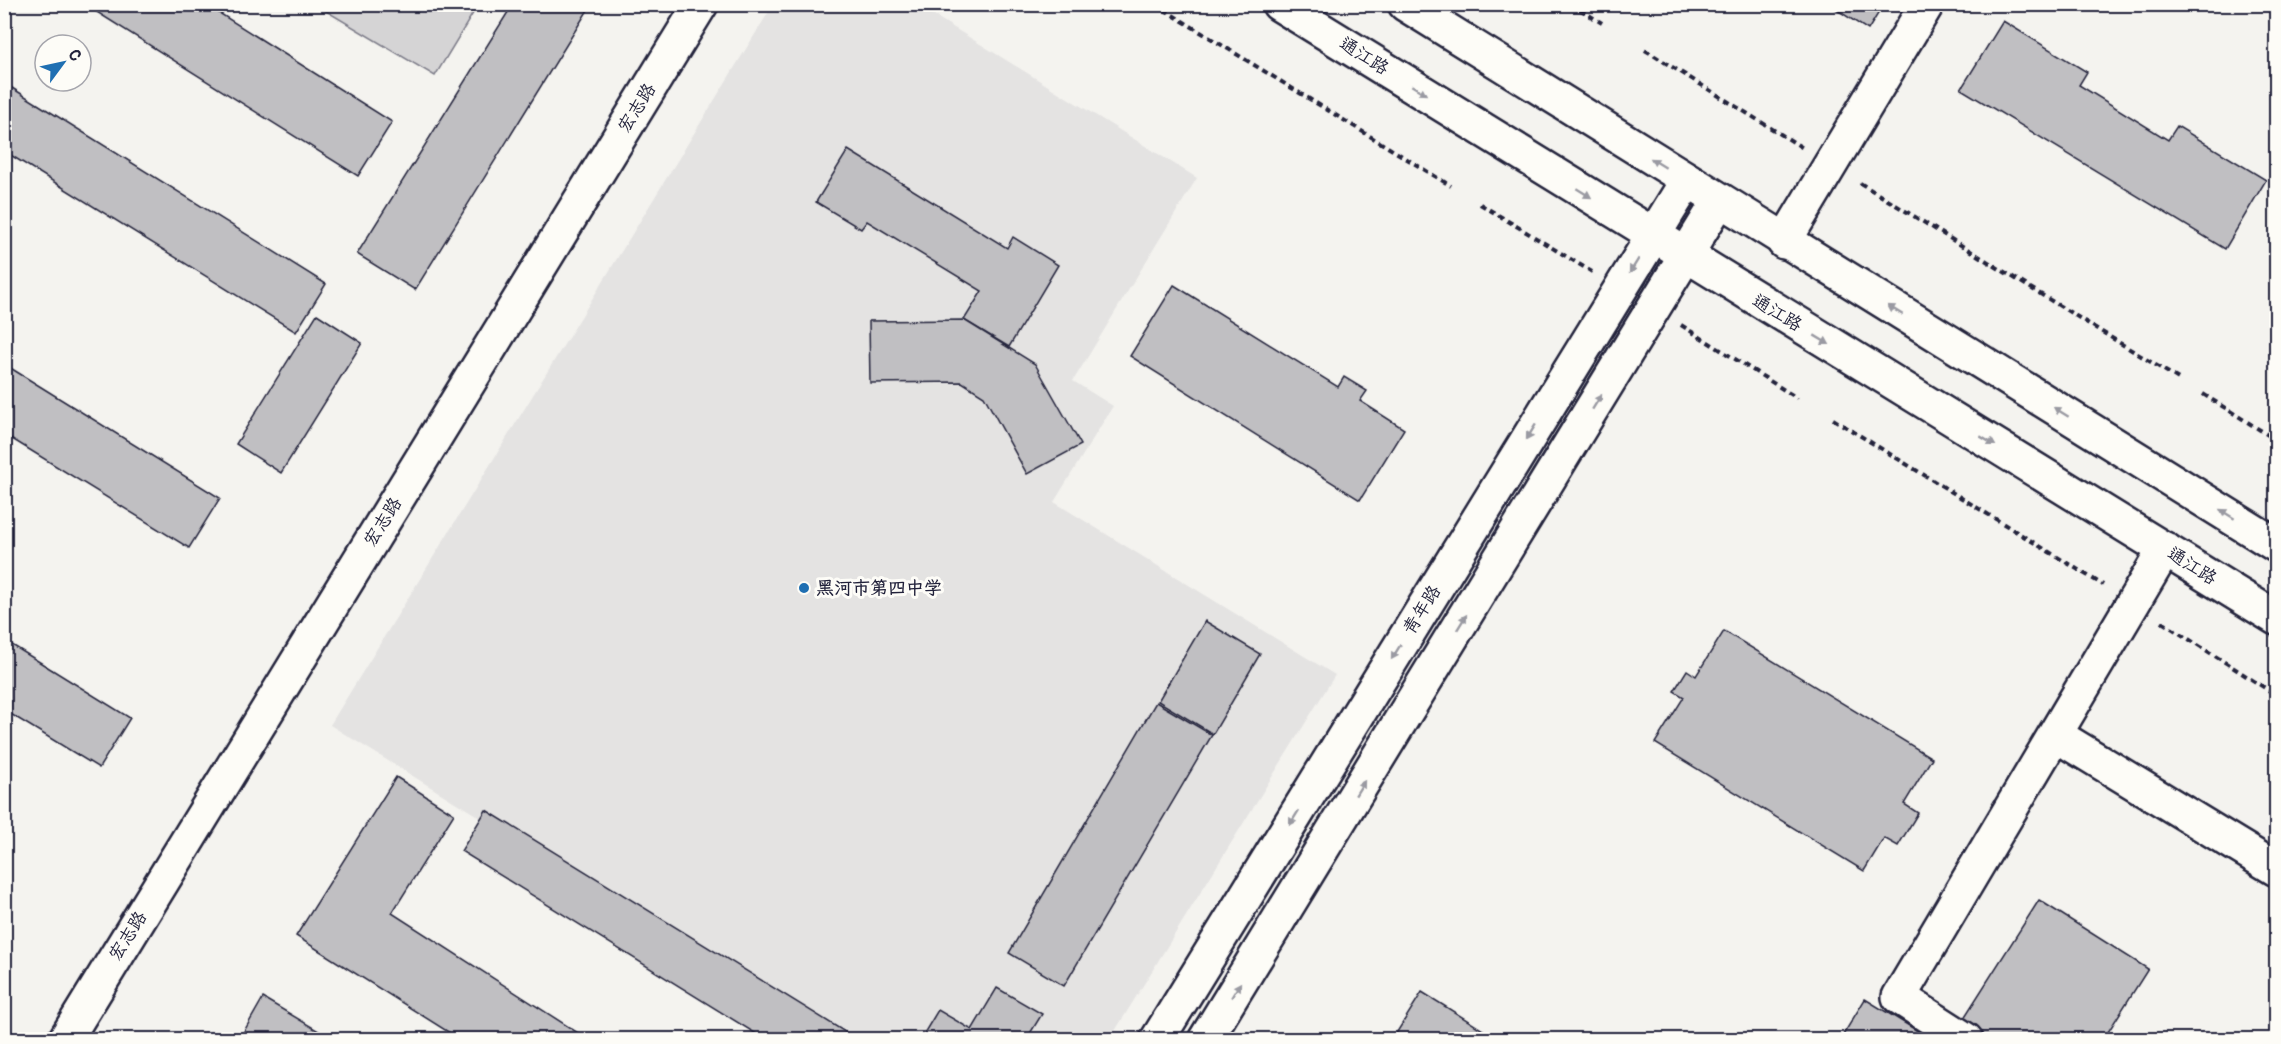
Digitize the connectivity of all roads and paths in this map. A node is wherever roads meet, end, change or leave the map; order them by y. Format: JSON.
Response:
{"nodes":[{"id":1,"x":701,"y":4,"type":"edge"},
{"id":2,"x":1155,"y":4,"type":"edge"},
{"id":3,"x":1280,"y":4,"type":"edge"},
{"id":4,"x":1405,"y":4,"type":"edge"},
{"id":5,"x":1571,"y":4,"type":"edge"},
{"id":6,"x":1927,"y":4,"type":"edge"},
{"id":7,"x":1602,"y":24,"type":"dead end"},
{"id":8,"x":1645,"y":50,"type":"dead end"},
{"id":9,"x":1812,"y":153,"type":"dead end"},
{"id":10,"x":1687,"y":181,"type":"junction"},
{"id":11,"x":1859,"y":182,"type":"dead end"},
{"id":12,"x":1451,"y":186,"type":"dead end"},
{"id":13,"x":1719,"y":201,"type":"junction"},
{"id":14,"x":1653,"y":236,"type":"junction"},
{"id":15,"x":1784,"y":242,"type":"junction"},
{"id":16,"x":1687,"y":256,"type":"junction"},
{"id":17,"x":2180,"y":380,"type":"dead end"},
{"id":18,"x":2203,"y":394,"type":"dead end"},
{"id":19,"x":1833,"y":419,"type":"dead end"},
{"id":20,"x":2277,"y":440,"type":"edge"},
{"id":21,"x":2277,"y":545,"type":"edge"},
{"id":22,"x":2165,"y":549,"type":"junction"},
{"id":23,"x":2107,"y":588,"type":"dead end"},
{"id":24,"x":2277,"y":618,"type":"edge"},
{"id":25,"x":2160,"y":621,"type":"dead end"},
{"id":26,"x":2277,"y":695,"type":"edge"},
{"id":27,"x":2056,"y":735,"type":"junction"},
{"id":28,"x":2277,"y":869,"type":"edge"},
{"id":29,"x":65,"y":1040,"type":"edge"},
{"id":30,"x":1157,"y":1040,"type":"edge"},
{"id":31,"x":1205,"y":1040,"type":"edge"},
{"id":32,"x":1966,"y":1040,"type":"edge"}],
"edges":[{"from":1,"to":29,"type":"street","name":"宏志路"},
{"from":2,"to":12,"type":"path"},
{"from":3,"to":14,"type":"street","name":"通江路","one_way":true},
{"from":10,"to":4,"type":"street","one_way":true},
{"from":5,"to":7,"type":"path"},
{"from":6,"to":15,"type":"street"},
{"from":8,"to":9,"type":"path"},
{"from":10,"to":13,"type":"street"},
{"from":10,"to":14,"type":"street","name":"青年路"},
{"from":11,"to":17,"type":"path"},
{"from":13,"to":15,"type":"street"},
{"from":13,"to":16,"type":"street"},
{"from":14,"to":16,"type":"street","name":"通江路"},
{"from":14,"to":30,"type":"street","name":"青年路","one_way":true},
{"from":21,"to":15,"type":"street","one_way":true},
{"from":16,"to":22,"type":"street","name":"通江路","one_way":true},
{"from":31,"to":16,"type":"street","one_way":true},
{"from":18,"to":20,"type":"path"},
{"from":19,"to":23,"type":"path"},
{"from":22,"to":24,"type":"street","name":"通江路"},
{"from":22,"to":27,"type":"street"},
{"from":25,"to":26,"type":"path"},
{"from":27,"to":28,"type":"street"},
{"from":27,"to":32,"type":"street"}]}
